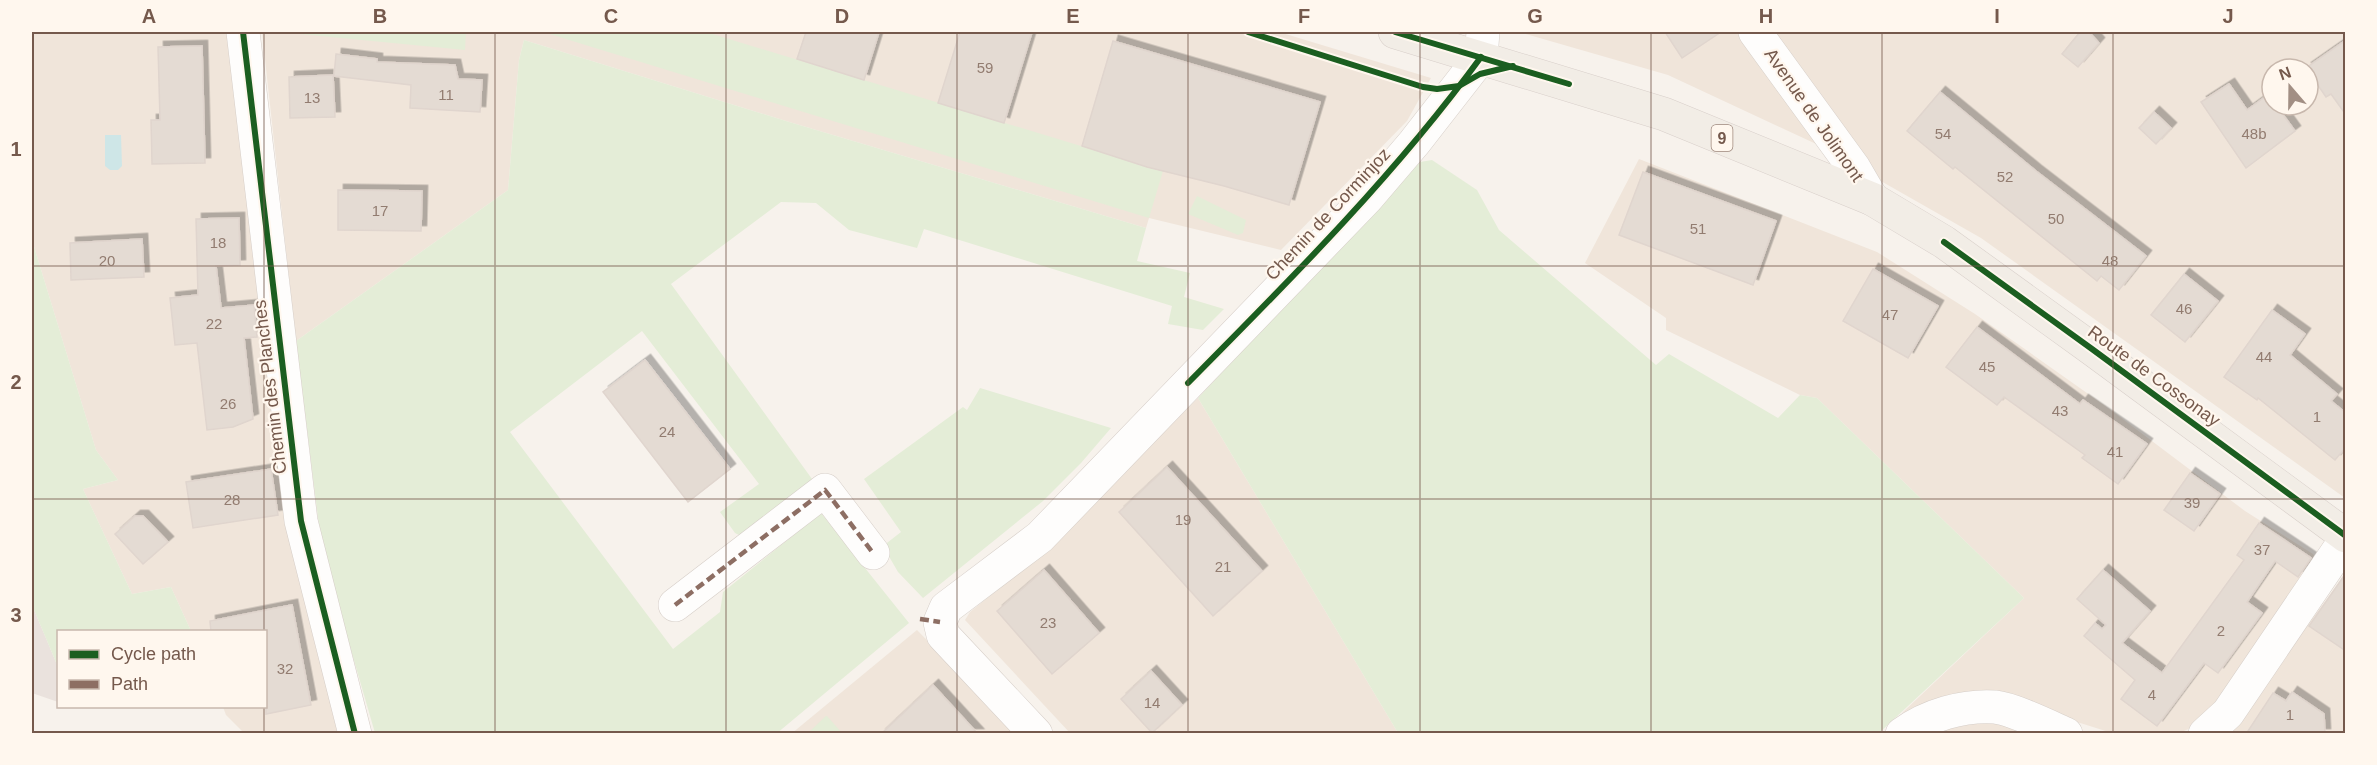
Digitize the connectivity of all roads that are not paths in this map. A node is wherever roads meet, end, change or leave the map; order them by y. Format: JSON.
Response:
{"nodes":[{"id":1,"x":243,"y":32,"type":"edge"},
{"id":2,"x":1395,"y":32,"type":"edge"},
{"id":3,"x":1755,"y":32,"type":"edge"},
{"id":4,"x":1482,"y":44,"type":"edge"},
{"id":5,"x":1872,"y":199,"type":"junction"},
{"id":6,"x":2343,"y":529,"type":"edge"},
{"id":7,"x":873,"y":554,"type":"dead end"},
{"id":8,"x":675,"y":605,"type":"dead end"},
{"id":9,"x":355,"y":734,"type":"edge"},
{"id":10,"x":1036,"y":734,"type":"edge"},
{"id":11,"x":1902,"y":734,"type":"edge"},
{"id":12,"x":2066,"y":734,"type":"edge"},
{"id":13,"x":2205,"y":734,"type":"edge"}],
"edges":[{"from":1,"to":9,"type":"street","name":"Chemin des Planches"},
{"from":2,"to":4,"type":"main road","name":"Route de Cossonay","number":"9"},
{"from":3,"to":5,"type":"street","name":"Avenue de Jolimont"},
{"from":4,"to":5,"type":"main road","name":"Route de Cossonay","number":"9"},
{"from":4,"to":10,"type":"street","name":"Chemin de Corminjoz"},
{"from":5,"to":6,"type":"main road","name":"Route de Cossonay","number":"9"},
{"from":6,"to":13,"type":"street"},
{"from":7,"to":8,"type":"street"},
{"from":11,"to":12,"type":"street"}]}
